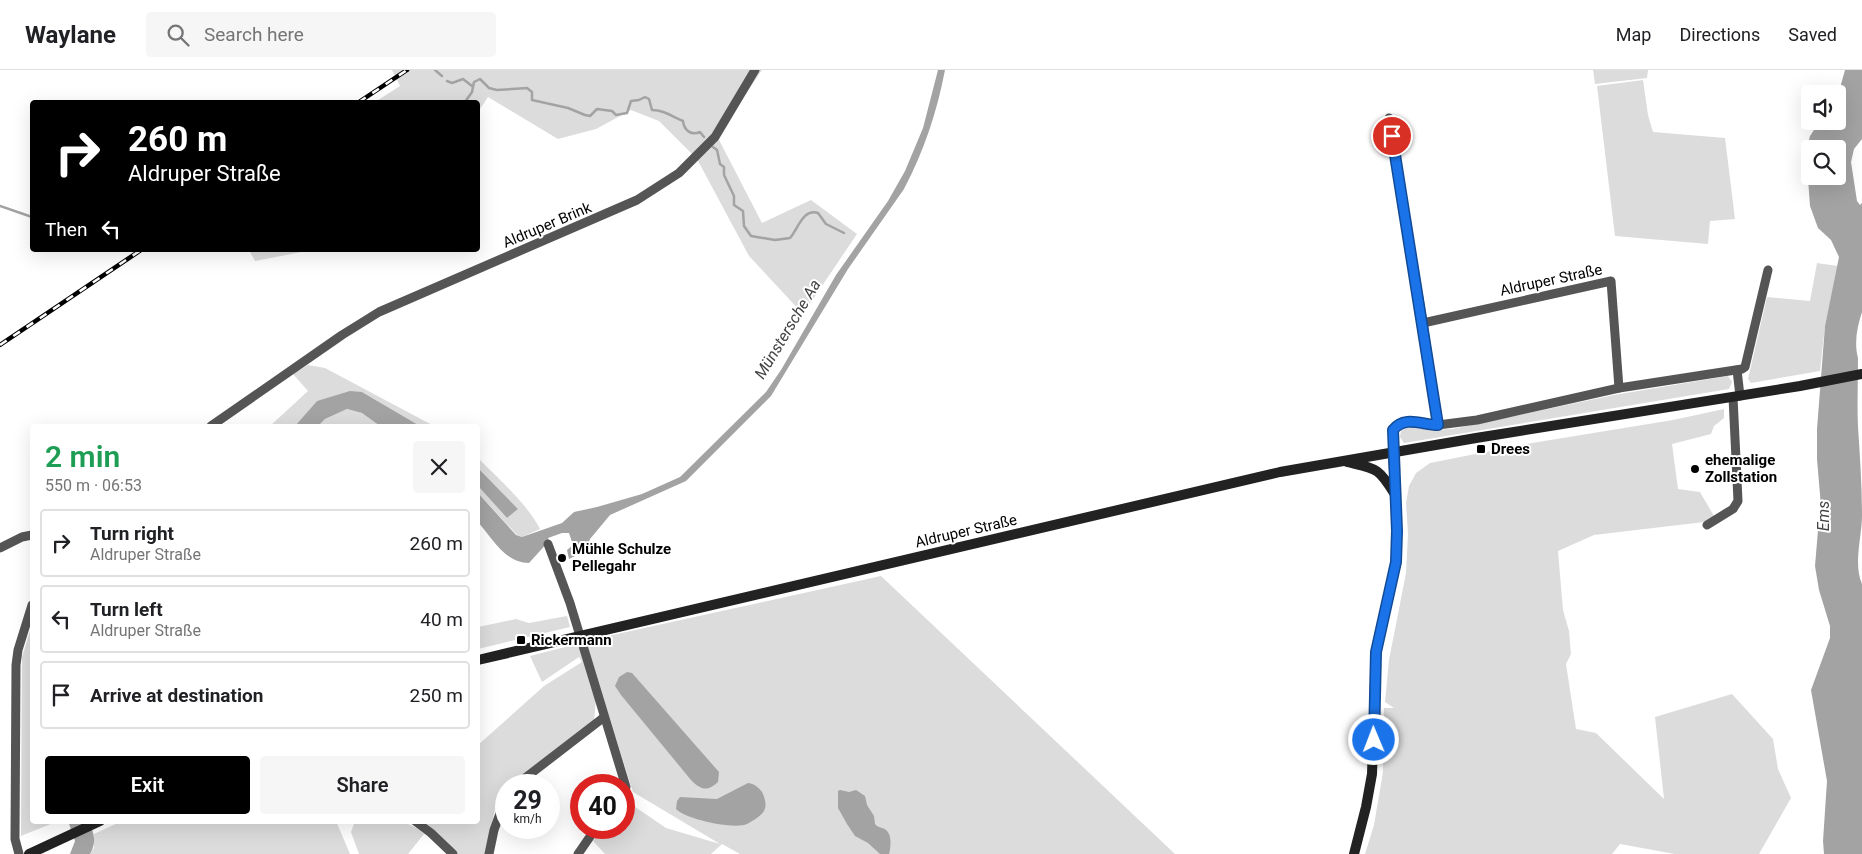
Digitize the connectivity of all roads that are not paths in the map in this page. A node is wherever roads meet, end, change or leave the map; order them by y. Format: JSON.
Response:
{"nodes":[{"id":1,"x":755,"y":70,"type":"edge"},
{"id":2,"x":1389,"y":118,"type":"dead end"},
{"id":3,"x":1768,"y":270,"type":"dead end"},
{"id":4,"x":1423,"y":323,"type":"junction"},
{"id":5,"x":1737,"y":370,"type":"junction"},
{"id":6,"x":1862,"y":374,"type":"edge"},
{"id":7,"x":1619,"y":388,"type":"junction"},
{"id":8,"x":1737,"y":397,"type":"junction"},
{"id":9,"x":214,"y":424,"type":"edge"},
{"id":10,"x":1438,"y":425,"type":"junction"},
{"id":11,"x":1393,"y":452,"type":"junction"},
{"id":12,"x":1343,"y":461,"type":"junction"},
{"id":13,"x":1395,"y":494,"type":"junction"},
{"id":14,"x":1707,"y":525,"type":"dead end"},
{"id":15,"x":30,"y":535,"type":"edge"},
{"id":16,"x":548,"y":544,"type":"dead end"},
{"id":17,"x":0,"y":548,"type":"edge"},
{"id":18,"x":30,"y":611,"type":"edge"},
{"id":19,"x":580,"y":636,"type":"junction"},
{"id":20,"x":480,"y":660,"type":"edge"},
{"id":21,"x":604,"y":718,"type":"junction"},
{"id":22,"x":530,"y":774,"type":"edge"},
{"id":23,"x":622,"y":774,"type":"edge"},
{"id":24,"x":95,"y":824,"type":"edge"},
{"id":25,"x":418,"y":824,"type":"edge"},
{"id":26,"x":495,"y":827,"type":"edge"},
{"id":27,"x":588,"y":839,"type":"edge"},
{"id":28,"x":19,"y":854,"type":"edge"},
{"id":29,"x":29,"y":854,"type":"edge"},
{"id":30,"x":453,"y":854,"type":"edge"},
{"id":31,"x":489,"y":854,"type":"edge"},
{"id":32,"x":578,"y":854,"type":"edge"},
{"id":33,"x":1354,"y":854,"type":"edge"}],
"edges":[{"from":1,"to":9,"type":"street","name":"Aldruper Brink"},
{"from":2,"to":4,"type":"street"},
{"from":3,"to":5,"type":"street"},
{"from":4,"to":7,"type":"street","name":"Aldruper Straße"},
{"from":4,"to":10,"type":"street"},
{"from":5,"to":7,"type":"street"},
{"from":5,"to":8,"type":"street"},
{"from":6,"to":8,"type":"main road","name":"Aldruper Straße"},
{"from":7,"to":10,"type":"street"},
{"from":8,"to":11,"type":"main road","name":"Aldruper Straße"},
{"from":8,"to":14,"type":"street"},
{"from":10,"to":11,"type":"street"},
{"from":11,"to":12,"type":"main road","name":"Aldruper Straße"},
{"from":11,"to":13,"type":"main road"},
{"from":12,"to":13,"type":"main road"},
{"from":12,"to":19,"type":"main road","name":"Aldruper Straße"},
{"from":13,"to":33,"type":"main road"},
{"from":15,"to":17,"type":"street"},
{"from":16,"to":19,"type":"street"},
{"from":18,"to":28,"type":"street"},
{"from":19,"to":20,"type":"main road","name":"Aldruper Straße"},
{"from":19,"to":21,"type":"street"},
{"from":21,"to":22,"type":"street"},
{"from":21,"to":23,"type":"street"},
{"from":24,"to":29,"type":"main road"},
{"from":25,"to":30,"type":"street"},
{"from":26,"to":31,"type":"street"},
{"from":27,"to":32,"type":"street"}]}
